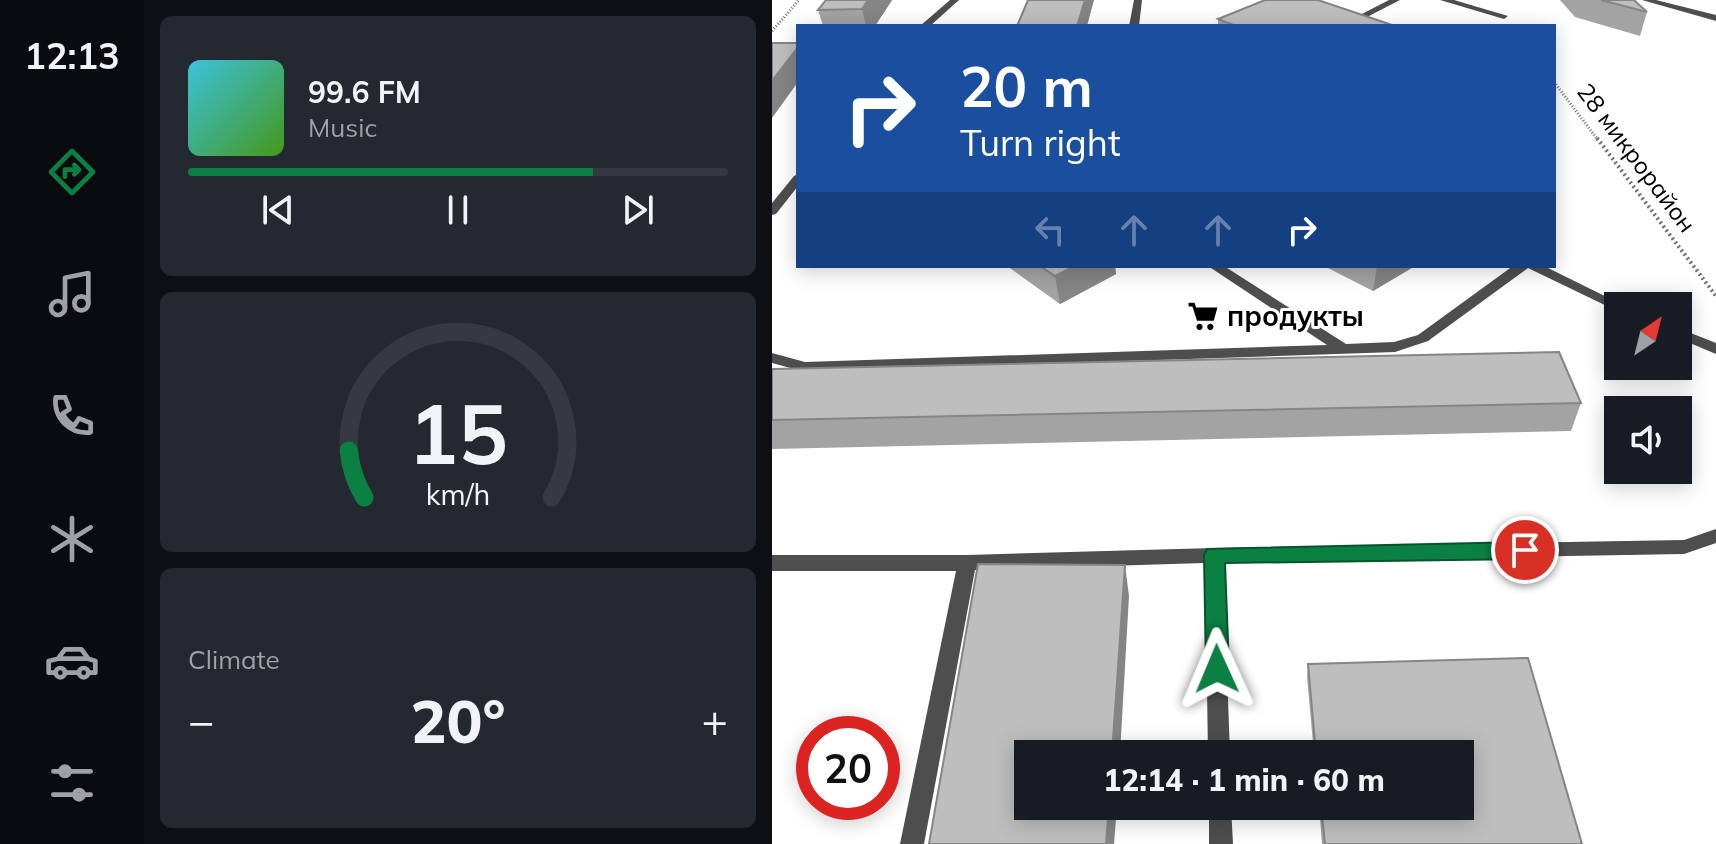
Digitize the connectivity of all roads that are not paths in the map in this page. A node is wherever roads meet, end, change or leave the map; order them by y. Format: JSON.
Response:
{"nodes":[{"id":1,"x":955,"y":0,"type":"edge"},
{"id":2,"x":1138,"y":0,"type":"edge"},
{"id":3,"x":1396,"y":0,"type":"edge"},
{"id":4,"x":1444,"y":0,"type":"edge"},
{"id":5,"x":1646,"y":0,"type":"edge"},
{"id":6,"x":1364,"y":15,"type":"edge"},
{"id":7,"x":1504,"y":16,"type":"dead end"},
{"id":8,"x":1716,"y":18,"type":"edge"},
{"id":9,"x":927,"y":24,"type":"edge"},
{"id":10,"x":1134,"y":24,"type":"edge"},
{"id":11,"x":796,"y":181,"type":"edge"},
{"id":12,"x":772,"y":211,"type":"edge"},
{"id":13,"x":1218,"y":268,"type":"edge"},
{"id":14,"x":1519,"y":268,"type":"edge"},
{"id":15,"x":1537,"y":268,"type":"edge"},
{"id":16,"x":1604,"y":299,"type":"edge"},
{"id":17,"x":1692,"y":339,"type":"edge"},
{"id":18,"x":1341,"y":347,"type":"junction"},
{"id":19,"x":1716,"y":349,"type":"edge"},
{"id":20,"x":772,"y":358,"type":"edge"},
{"id":21,"x":1716,"y":536,"type":"edge"},
{"id":22,"x":1214,"y":555,"type":"junction"},
{"id":23,"x":772,"y":563,"type":"edge"},
{"id":24,"x":967,"y":563,"type":"junction"},
{"id":25,"x":1219,"y":740,"type":"edge"},
{"id":26,"x":1220,"y":820,"type":"edge"},
{"id":27,"x":912,"y":844,"type":"edge"},
{"id":28,"x":1221,"y":844,"type":"edge"}],
"edges":[{"from":1,"to":9,"type":"lane"},
{"from":2,"to":10,"type":"lane"},
{"from":3,"to":6,"type":"lane"},
{"from":4,"to":7,"type":"lane"},
{"from":5,"to":8,"type":"lane"},
{"from":11,"to":12,"type":"lane"},
{"from":13,"to":18,"type":"lane"},
{"from":14,"to":18,"type":"lane"},
{"from":15,"to":16,"type":"lane"},
{"from":17,"to":19,"type":"lane"},
{"from":18,"to":20,"type":"lane"},
{"from":21,"to":22,"type":"lane"},
{"from":22,"to":24,"type":"lane"},
{"from":22,"to":25,"type":"lane"},
{"from":23,"to":24,"type":"lane"},
{"from":24,"to":27,"type":"lane"},
{"from":26,"to":28,"type":"lane"}]}
